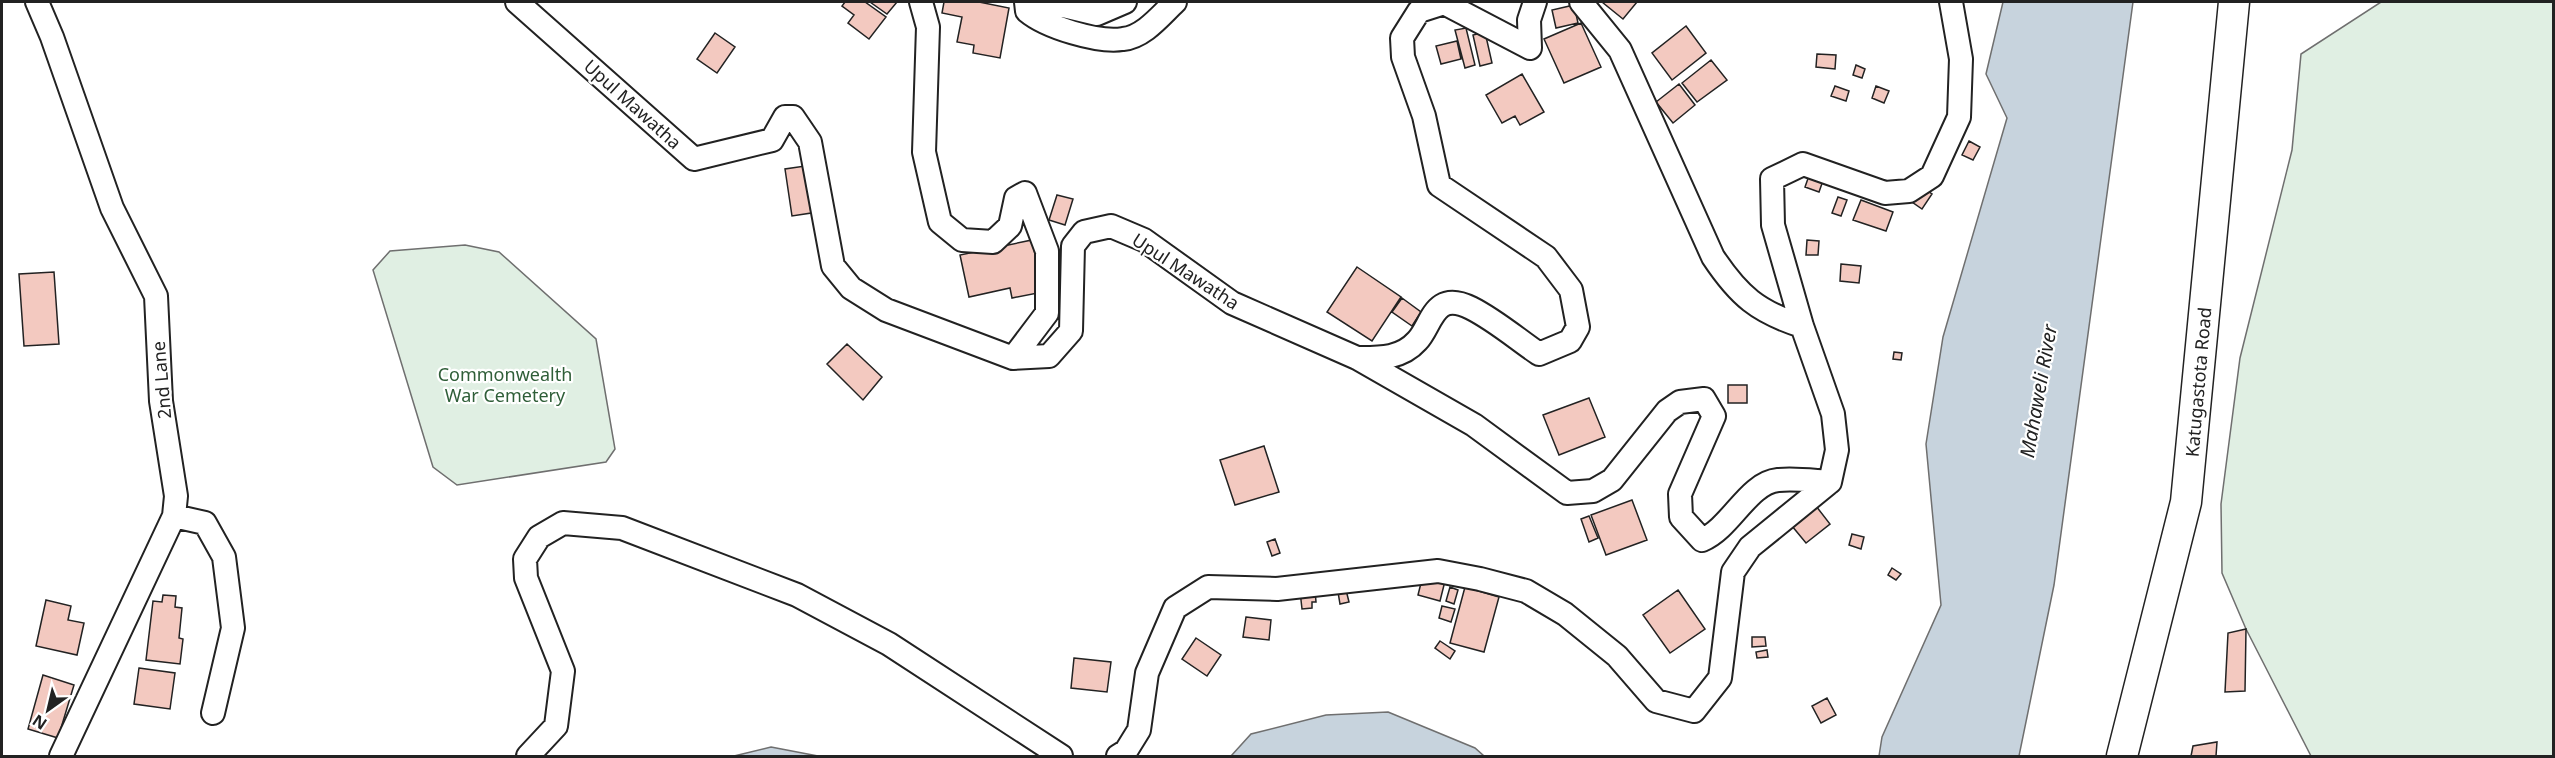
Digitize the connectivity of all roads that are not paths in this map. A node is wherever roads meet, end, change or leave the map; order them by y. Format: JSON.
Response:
{"nodes":[{"id":1,"x":37,"y":2,"type":"edge"},
{"id":2,"x":517,"y":2,"type":"edge"},
{"id":3,"x":921,"y":2,"type":"edge"},
{"id":4,"x":1026,"y":2,"type":"edge"},
{"id":5,"x":1047,"y":2,"type":"edge"},
{"id":6,"x":1125,"y":2,"type":"edge"},
{"id":7,"x":1175,"y":2,"type":"edge"},
{"id":8,"x":1535,"y":2,"type":"edge"},
{"id":9,"x":1581,"y":2,"type":"edge"},
{"id":10,"x":1951,"y":2,"type":"edge"},
{"id":11,"x":2234,"y":2,"type":"edge"},
{"id":12,"x":1802,"y":326,"type":"junction"},
{"id":13,"x":1013,"y":358,"type":"junction"},
{"id":14,"x":1357,"y":358,"type":"junction"},
{"id":15,"x":1830,"y":482,"type":"junction"},
{"id":16,"x":174,"y":516,"type":"junction"},
{"id":17,"x":213,"y":713,"type":"dead end"},
{"id":18,"x":62,"y":756,"type":"edge"},
{"id":19,"x":528,"y":756,"type":"edge"},
{"id":20,"x":1061,"y":756,"type":"edge"},
{"id":21,"x":1118,"y":756,"type":"edge"},
{"id":22,"x":2122,"y":756,"type":"edge"}],
"edges":[{"from":1,"to":16,"type":"street","name":"2nd Lane"},
{"from":2,"to":13,"type":"street","name":"Upul Mawatha"},
{"from":3,"to":13,"type":"street"},
{"from":4,"to":7,"type":"street"},
{"from":5,"to":6,"type":"street"},
{"from":8,"to":14,"type":"street"},
{"from":9,"to":12,"type":"street"},
{"from":10,"to":12,"type":"street"},
{"from":11,"to":22,"type":"main road","name":"Katugastota Road"},
{"from":12,"to":15,"type":"street"},
{"from":13,"to":14,"type":"street","name":"Upul Mawatha"},
{"from":14,"to":15,"type":"street","name":"Upul Mawatha"},
{"from":15,"to":21,"type":"street"},
{"from":16,"to":17,"type":"street"},
{"from":16,"to":18,"type":"street","name":"2nd Lane"},
{"from":19,"to":20,"type":"street"}]}
